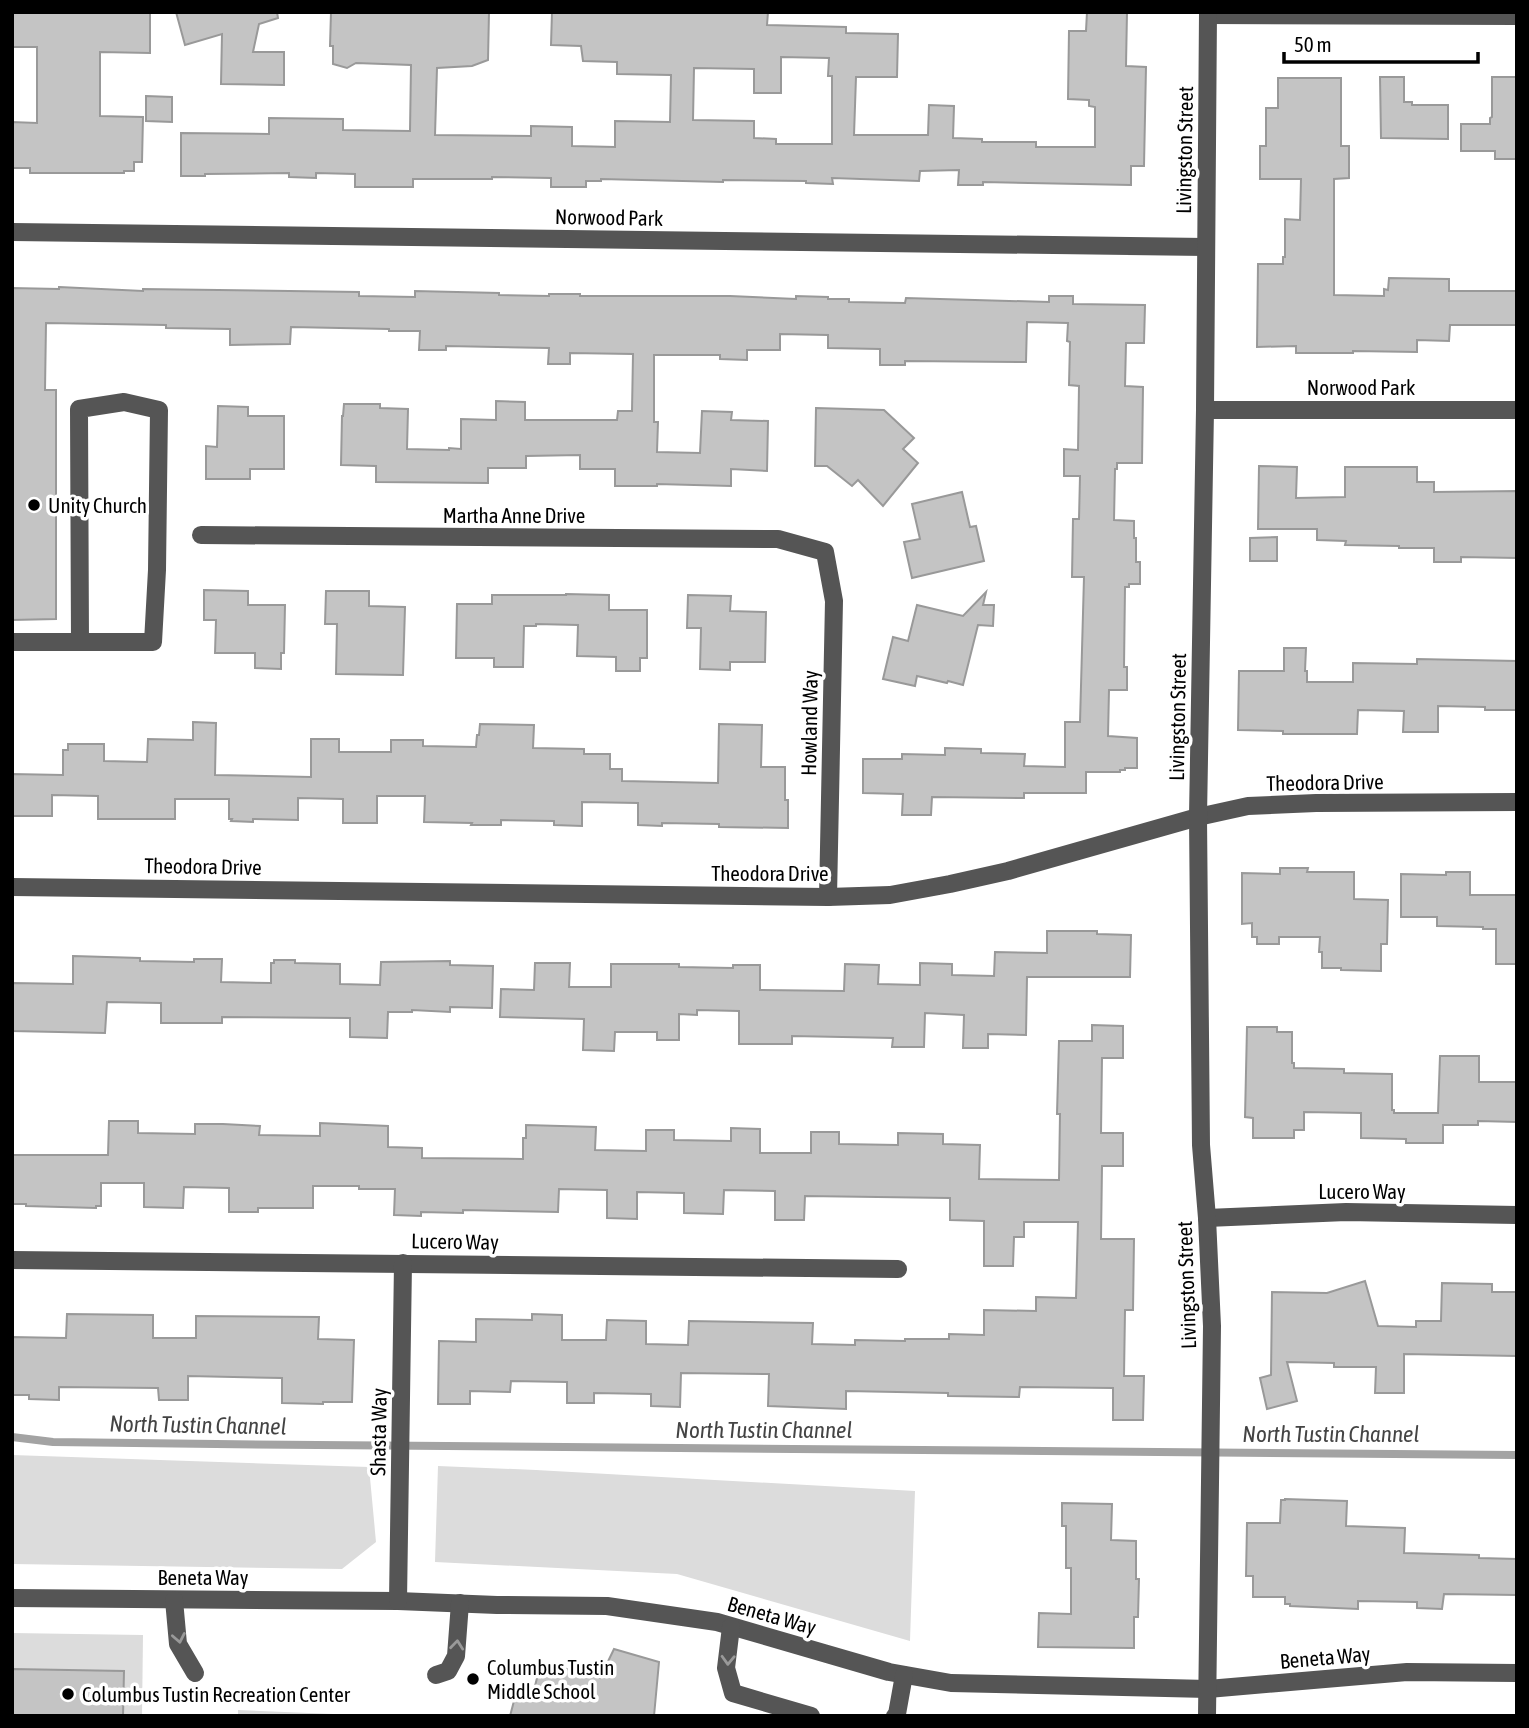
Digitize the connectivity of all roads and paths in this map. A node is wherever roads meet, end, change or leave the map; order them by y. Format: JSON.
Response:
{"nodes":[{"id":1,"x":1208,"y":14,"type":"edge"},
{"id":2,"x":1517,"y":16,"type":"edge"},
{"id":3,"x":12,"y":232,"type":"edge"},
{"id":4,"x":1206,"y":247,"type":"junction"},
{"id":5,"x":1205,"y":410,"type":"junction"},
{"id":6,"x":1517,"y":410,"type":"edge"},
{"id":7,"x":201,"y":535,"type":"dead end"},
{"id":8,"x":825,"y":552,"type":"joint"},
{"id":9,"x":12,"y":642,"type":"edge"},
{"id":10,"x":80,"y":642,"type":"junction"},
{"id":11,"x":1517,"y":802,"type":"edge"},
{"id":12,"x":1198,"y":817,"type":"junction"},
{"id":13,"x":12,"y":887,"type":"edge"},
{"id":14,"x":828,"y":897,"type":"junction"},
{"id":15,"x":1517,"y":1215,"type":"edge"},
{"id":16,"x":1207,"y":1218,"type":"junction"},
{"id":17,"x":12,"y":1260,"type":"edge"},
{"id":18,"x":403,"y":1263,"type":"junction"},
{"id":19,"x":898,"y":1269,"type":"dead end"},
{"id":20,"x":12,"y":1598,"type":"edge"},
{"id":21,"x":174,"y":1600,"type":"junction"},
{"id":22,"x":398,"y":1601,"type":"junction"},
{"id":23,"x":460,"y":1603,"type":"junction"},
{"id":24,"x":730,"y":1626,"type":"junction"},
{"id":25,"x":1517,"y":1672,"type":"edge"},
{"id":26,"x":195,"y":1673,"type":"dead end"},
{"id":27,"x":436,"y":1675,"type":"dead end"},
{"id":28,"x":904,"y":1675,"type":"junction"},
{"id":29,"x":1209,"y":1689,"type":"junction"},
{"id":30,"x":811,"y":1716,"type":"edge"},
{"id":31,"x":895,"y":1716,"type":"edge"},
{"id":32,"x":1207,"y":1716,"type":"edge"}],
"edges":[{"from":1,"to":2,"type":"street"},
{"from":1,"to":4,"type":"street","name":"Livingston Street"},
{"from":3,"to":4,"type":"street","name":"Norwood Park"},
{"from":4,"to":5,"type":"street","name":"Livingston Street"},
{"from":5,"to":6,"type":"street","name":"Norwood Park"},
{"from":5,"to":12,"type":"street","name":"Livingston Street"},
{"from":7,"to":8,"type":"street","name":"Martha Anne Drive"},
{"from":8,"to":14,"type":"street","name":"Howland Way"},
{"from":9,"to":10,"type":"street"},
{"from":10,"to":10,"type":"street"},
{"from":11,"to":12,"type":"street","name":"Theodora Drive"},
{"from":12,"to":14,"type":"street","name":"Theodora Drive"},
{"from":12,"to":16,"type":"street","name":"Livingston Street"},
{"from":13,"to":14,"type":"street","name":"Theodora Drive"},
{"from":15,"to":16,"type":"street","name":"Lucero Way"},
{"from":16,"to":29,"type":"street","name":"Livingston Street"},
{"from":17,"to":18,"type":"street","name":"Lucero Way"},
{"from":18,"to":19,"type":"street","name":"Lucero Way"},
{"from":18,"to":22,"type":"street","name":"Shasta Way"},
{"from":20,"to":21,"type":"street","name":"Beneta Way"},
{"from":21,"to":22,"type":"street","name":"Beneta Way"},
{"from":21,"to":26,"type":"street","one_way":true},
{"from":22,"to":23,"type":"street","name":"Beneta Way"},
{"from":23,"to":24,"type":"street","name":"Beneta Way"},
{"from":27,"to":23,"type":"street","one_way":true},
{"from":24,"to":28,"type":"street","name":"Beneta Way"},
{"from":24,"to":30,"type":"street","one_way":true},
{"from":25,"to":29,"type":"street","name":"Beneta Way"},
{"from":28,"to":29,"type":"street","name":"Beneta Way"},
{"from":28,"to":31,"type":"street"},
{"from":29,"to":32,"type":"street"}]}
